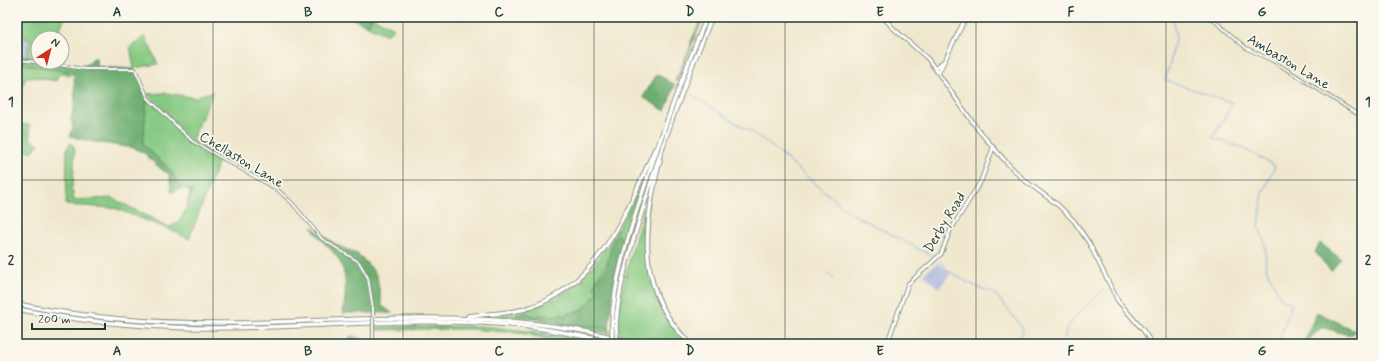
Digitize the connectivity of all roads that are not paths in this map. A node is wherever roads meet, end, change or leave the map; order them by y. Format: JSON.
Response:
{"nodes":[{"id":1,"x":707,"y":17,"type":"edge"},
{"id":2,"x":712,"y":17,"type":"edge"},
{"id":3,"x":883,"y":17,"type":"edge"},
{"id":4,"x":966,"y":17,"type":"edge"},
{"id":5,"x":1210,"y":17,"type":"edge"},
{"id":6,"x":17,"y":60,"type":"edge"},
{"id":7,"x":946,"y":60,"type":"junction"},
{"id":8,"x":30,"y":61,"type":"edge"},
{"id":9,"x":70,"y":67,"type":"edge"},
{"id":10,"x":936,"y":68,"type":"junction"},
{"id":11,"x":939,"y":72,"type":"junction"},
{"id":12,"x":1362,"y":117,"type":"edge"},
{"id":13,"x":662,"y":133,"type":"junction"},
{"id":14,"x":665,"y":142,"type":"junction"},
{"id":15,"x":993,"y":148,"type":"junction"},
{"id":16,"x":17,"y":304,"type":"edge"},
{"id":17,"x":17,"y":309,"type":"edge"},
{"id":18,"x":457,"y":317,"type":"junction"},
{"id":19,"x":373,"y":344,"type":"edge"},
{"id":20,"x":612,"y":344,"type":"edge"},
{"id":21,"x":617,"y":344,"type":"edge"},
{"id":22,"x":638,"y":344,"type":"edge"},
{"id":23,"x":691,"y":344,"type":"edge"},
{"id":24,"x":887,"y":344,"type":"edge"},
{"id":25,"x":1152,"y":344,"type":"edge"}],
"edges":[{"from":1,"to":13,"type":"highway"},
{"from":2,"to":14,"type":"highway"},
{"from":3,"to":10,"type":"main road"},
{"from":4,"to":7,"type":"main road"},
{"from":5,"to":12,"type":"street","name":"Ambaston Lane"},
{"from":6,"to":8,"type":"street","name":"Chellaston Lane"},
{"from":7,"to":10,"type":"main road"},
{"from":7,"to":11,"type":"main road"},
{"from":9,"to":19,"type":"street","name":"Chellaston Lane","bridge":true},
{"from":10,"to":11,"type":"main road"},
{"from":11,"to":15,"type":"main road"},
{"from":13,"to":18,"type":"highway"},
{"from":13,"to":20,"type":"highway","bridge":true},
{"from":14,"to":21,"type":"highway","bridge":true},
{"from":14,"to":23,"type":"highway"},
{"from":15,"to":24,"type":"main road","name":"Derby Road"},
{"from":15,"to":25,"type":"main road"},
{"from":16,"to":18,"type":"highway"},
{"from":17,"to":21,"type":"highway"},
{"from":18,"to":22,"type":"highway"}]}
